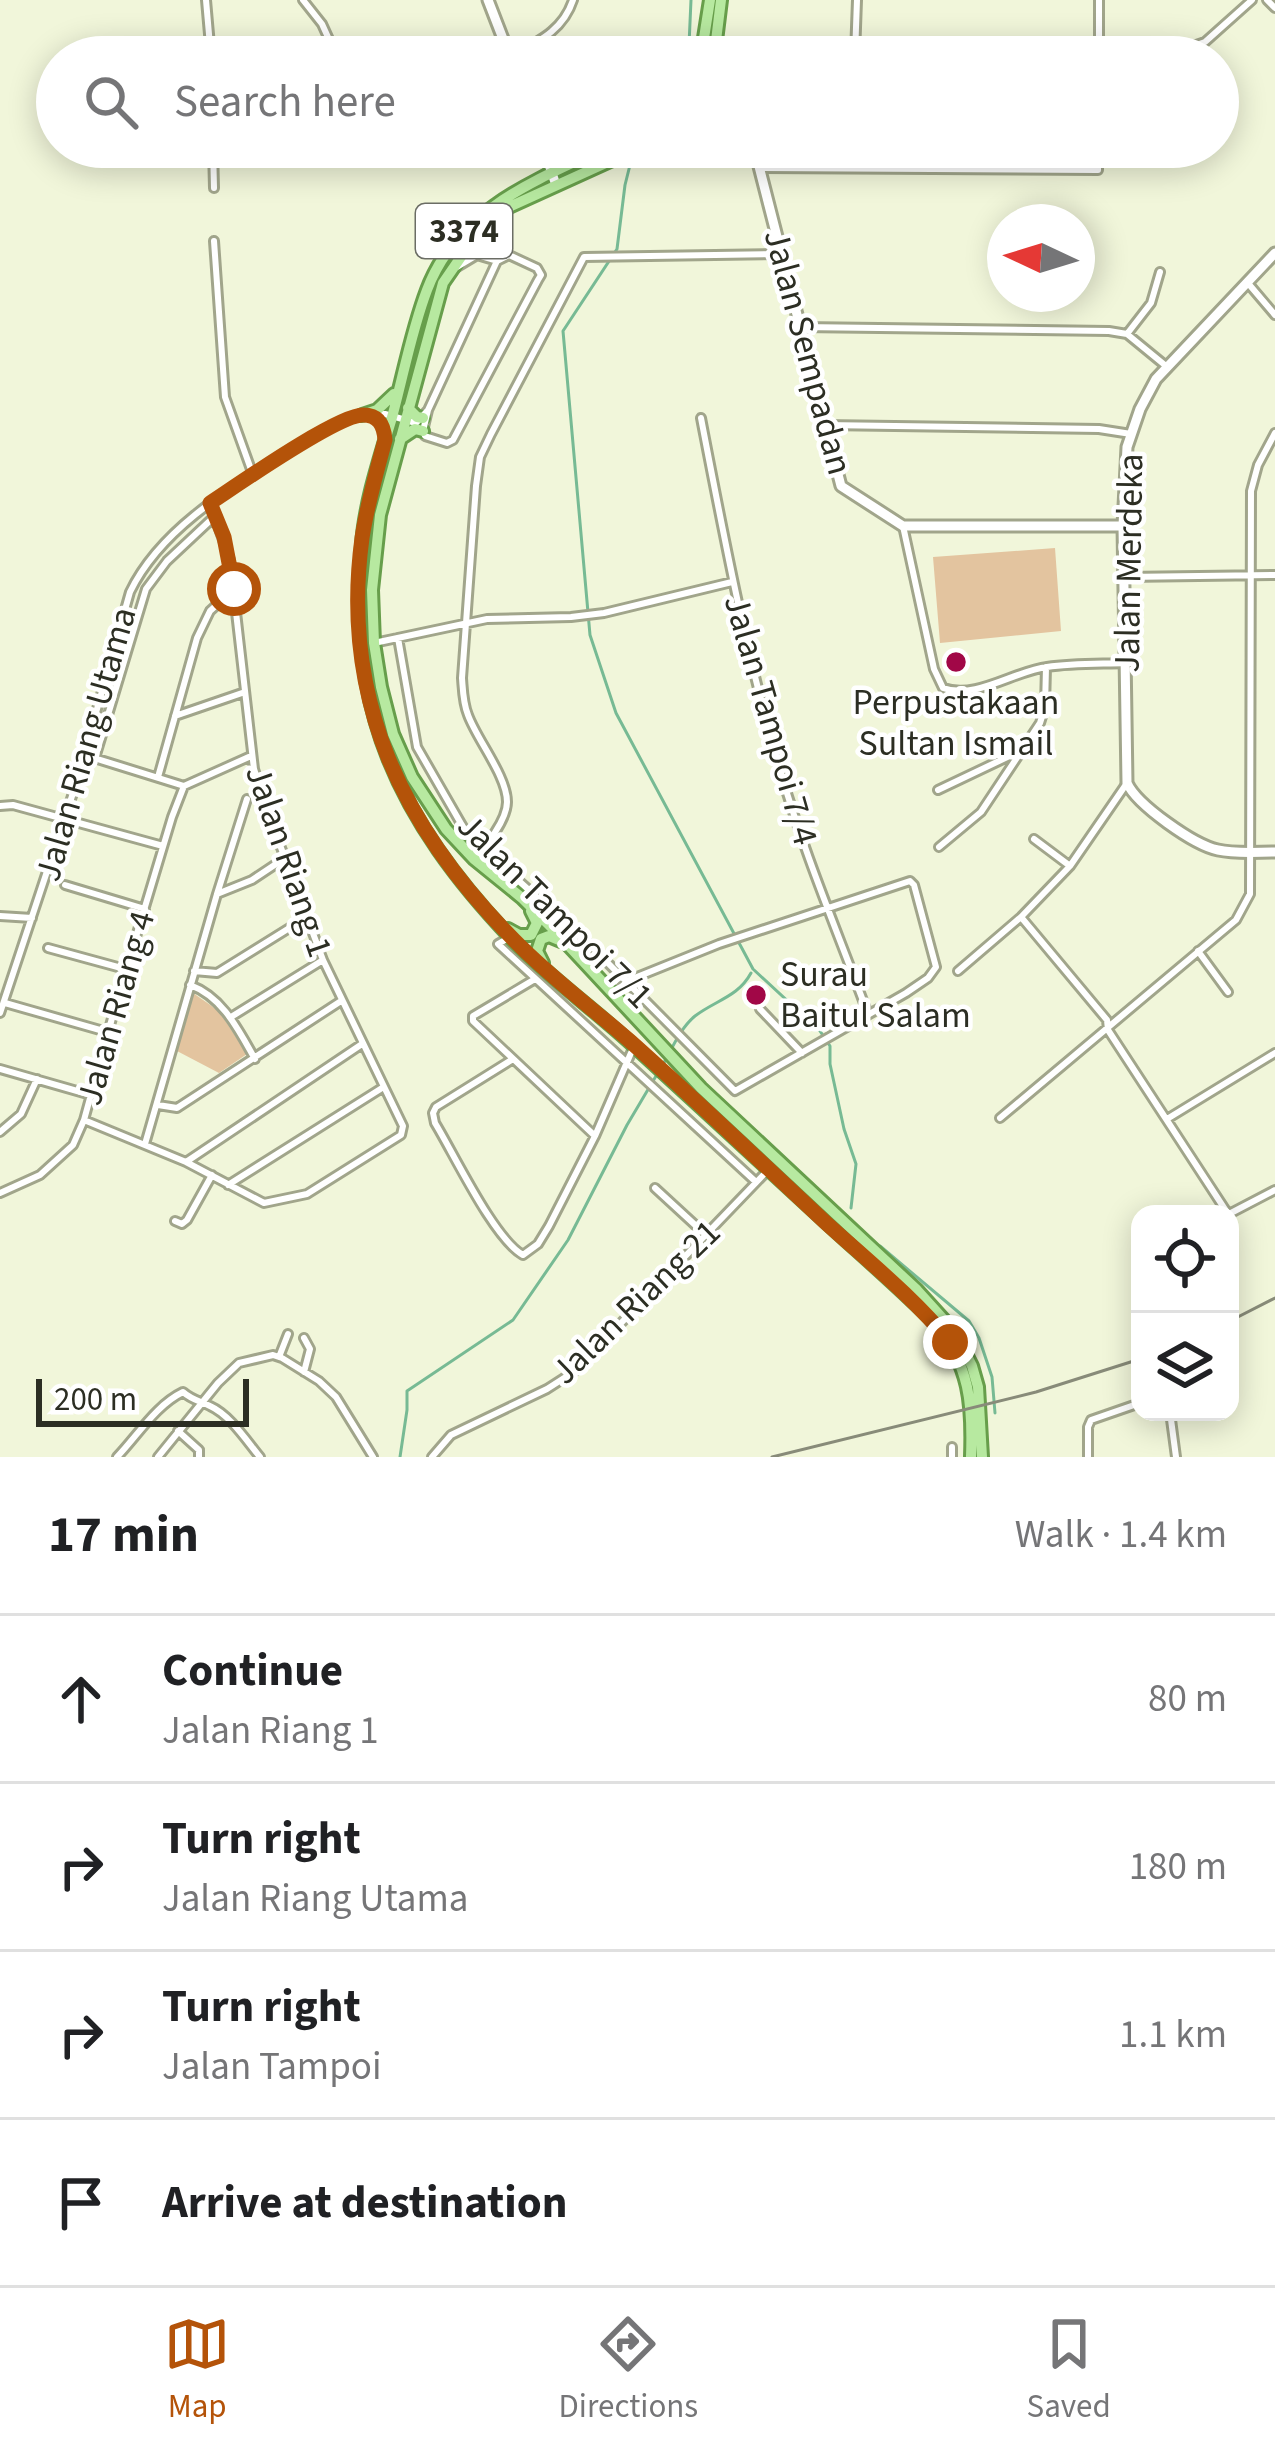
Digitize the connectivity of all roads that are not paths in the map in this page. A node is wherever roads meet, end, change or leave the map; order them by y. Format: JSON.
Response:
{"nodes":[{"id":1,"x":206,"y":0,"type":"edge"},
{"id":2,"x":303,"y":0,"type":"edge"},
{"id":3,"x":488,"y":0,"type":"edge"},
{"id":4,"x":573,"y":0,"type":"edge"},
{"id":5,"x":710,"y":0,"type":"edge"},
{"id":6,"x":722,"y":0,"type":"edge"},
{"id":7,"x":856,"y":0,"type":"edge"},
{"id":8,"x":1099,"y":0,"type":"edge"},
{"id":9,"x":1252,"y":0,"type":"edge"},
{"id":10,"x":1267,"y":0,"type":"edge"},
{"id":11,"x":1275,"y":8,"type":"edge"},
{"id":12,"x":210,"y":36,"type":"edge"},
{"id":13,"x":327,"y":36,"type":"edge"},
{"id":14,"x":502,"y":36,"type":"edge"},
{"id":15,"x":546,"y":36,"type":"edge"},
{"id":16,"x":709,"y":36,"type":"edge"},
{"id":17,"x":713,"y":36,"type":"edge"},
{"id":18,"x":855,"y":36,"type":"edge"},
{"id":19,"x":1099,"y":36,"type":"edge"},
{"id":20,"x":1212,"y":36,"type":"edge"},
{"id":21,"x":214,"y":168,"type":"edge"},
{"id":22,"x":551,"y":168,"type":"edge"},
{"id":23,"x":572,"y":168,"type":"edge"},
{"id":24,"x":585,"y":168,"type":"edge"},
{"id":25,"x":759,"y":168,"type":"joint"},
{"id":26,"x":1098,"y":168,"type":"edge"},
{"id":27,"x":554,"y":179,"type":"junction"},
{"id":28,"x":214,"y":188,"type":"dead end"},
{"id":29,"x":214,"y":241,"type":"dead end"},
{"id":30,"x":1275,"y":253,"type":"edge"},
{"id":31,"x":781,"y":254,"type":"junction"},
{"id":32,"x":497,"y":261,"type":"junction"},
{"id":33,"x":450,"y":271,"type":"junction"},
{"id":34,"x":1160,"y":272,"type":"dead end"},
{"id":35,"x":1247,"y":282,"type":"junction"},
{"id":36,"x":1275,"y":315,"type":"edge"},
{"id":37,"x":800,"y":327,"type":"junction"},
{"id":38,"x":1127,"y":334,"type":"junction"},
{"id":39,"x":1166,"y":366,"type":"junction"},
{"id":40,"x":401,"y":382,"type":"junction"},
{"id":41,"x":401,"y":414,"type":"junction"},
{"id":42,"x":362,"y":415,"type":"junction"},
{"id":43,"x":701,"y":418,"type":"dead end"},
{"id":44,"x":425,"y":420,"type":"junction"},
{"id":45,"x":824,"y":424,"type":"junction"},
{"id":46,"x":1275,"y":433,"type":"edge"},
{"id":47,"x":1131,"y":434,"type":"junction"},
{"id":48,"x":400,"y":439,"type":"junction"},
{"id":49,"x":385,"y":440,"type":"junction"},
{"id":50,"x":253,"y":475,"type":"junction"},
{"id":51,"x":210,"y":503,"type":"junction"},
{"id":52,"x":215,"y":516,"type":"junction"},
{"id":53,"x":903,"y":526,"type":"junction"},
{"id":54,"x":1123,"y":526,"type":"junction"},
{"id":55,"x":1249,"y":575,"type":"junction"},
{"id":56,"x":1275,"y":575,"type":"edge"},
{"id":57,"x":1125,"y":577,"type":"junction"},
{"id":58,"x":732,"y":582,"type":"junction"},
{"id":59,"x":234,"y":589,"type":"junction"},
{"id":60,"x":465,"y":623,"type":"junction"},
{"id":61,"x":398,"y":638,"type":"junction"},
{"id":62,"x":374,"y":643,"type":"junction"},
{"id":63,"x":1126,"y":663,"type":"junction"},
{"id":64,"x":1046,"y":667,"type":"junction"},
{"id":65,"x":107,"y":673,"type":"junction"},
{"id":66,"x":118,"y":676,"type":"junction"},
{"id":67,"x":245,"y":692,"type":"junction"},
{"id":68,"x":175,"y":716,"type":"junction"},
{"id":69,"x":1023,"y":749,"type":"junction"},
{"id":70,"x":85,"y":754,"type":"junction"},
{"id":71,"x":250,"y":756,"type":"junction"},
{"id":72,"x":95,"y":758,"type":"junction"},
{"id":73,"x":158,"y":777,"type":"junction"},
{"id":74,"x":1127,"y":783,"type":"junction"},
{"id":75,"x":184,"y":786,"type":"junction"},
{"id":76,"x":938,"y":790,"type":"dead end"},
{"id":77,"x":247,"y":799,"type":"dead end"},
{"id":78,"x":0,"y":806,"type":"edge"},
{"id":79,"x":65,"y":820,"type":"junction"},
{"id":80,"x":1034,"y":839,"type":"dead end"},
{"id":81,"x":163,"y":846,"type":"junction"},
{"id":82,"x":939,"y":847,"type":"dead end"},
{"id":83,"x":1252,"y":852,"type":"junction"},
{"id":84,"x":1275,"y":852,"type":"edge"},
{"id":85,"x":479,"y":854,"type":"junction"},
{"id":86,"x":285,"y":858,"type":"junction"},
{"id":87,"x":1070,"y":866,"type":"junction"},
{"id":88,"x":65,"y":885,"type":"dead end"},
{"id":89,"x":217,"y":894,"type":"junction"},
{"id":90,"x":522,"y":898,"type":"junction"},
{"id":91,"x":828,"y":907,"type":"junction"},
{"id":92,"x":145,"y":909,"type":"junction"},
{"id":93,"x":0,"y":916,"type":"edge"},
{"id":94,"x":308,"y":916,"type":"junction"},
{"id":95,"x":1021,"y":917,"type":"junction"},
{"id":96,"x":34,"y":918,"type":"junction"},
{"id":97,"x":496,"y":920,"type":"junction"},
{"id":98,"x":510,"y":937,"type":"junction"},
{"id":99,"x":581,"y":937,"type":"junction"},
{"id":100,"x":569,"y":946,"type":"junction"},
{"id":101,"x":48,"y":948,"type":"dead end"},
{"id":102,"x":1198,"y":951,"type":"junction"},
{"id":103,"x":323,"y":960,"type":"junction"},
{"id":104,"x":126,"y":969,"type":"junction"},
{"id":105,"x":958,"y":970,"type":"dead end"},
{"id":106,"x":194,"y":971,"type":"junction"},
{"id":107,"x":547,"y":971,"type":"junction"},
{"id":108,"x":535,"y":979,"type":"junction"},
{"id":109,"x":627,"y":981,"type":"junction"},
{"id":110,"x":190,"y":985,"type":"junction"},
{"id":111,"x":1228,"y":992,"type":"dead end"},
{"id":112,"x":615,"y":995,"type":"junction"},
{"id":113,"x":341,"y":1001,"type":"junction"},
{"id":114,"x":5,"y":1003,"type":"junction"},
{"id":115,"x":760,"y":1009,"type":"dead end"},
{"id":116,"x":0,"y":1013,"type":"edge"},
{"id":117,"x":868,"y":1014,"type":"junction"},
{"id":118,"x":231,"y":1017,"type":"junction"},
{"id":119,"x":1108,"y":1030,"type":"junction"},
{"id":120,"x":107,"y":1032,"type":"junction"},
{"id":121,"x":362,"y":1044,"type":"junction"},
{"id":122,"x":634,"y":1046,"type":"junction"},
{"id":123,"x":804,"y":1052,"type":"junction"},
{"id":124,"x":1275,"y":1053,"type":"edge"},
{"id":125,"x":255,"y":1059,"type":"junction"},
{"id":126,"x":513,"y":1059,"type":"junction"},
{"id":127,"x":626,"y":1065,"type":"junction"},
{"id":128,"x":0,"y":1069,"type":"edge"},
{"id":129,"x":664,"y":1073,"type":"junction"},
{"id":130,"x":37,"y":1079,"type":"junction"},
{"id":131,"x":383,"y":1087,"type":"junction"},
{"id":132,"x":658,"y":1094,"type":"junction"},
{"id":133,"x":92,"y":1095,"type":"junction"},
{"id":134,"x":158,"y":1105,"type":"junction"},
{"id":135,"x":1000,"y":1118,"type":"dead end"},
{"id":136,"x":1167,"y":1119,"type":"junction"},
{"id":137,"x":84,"y":1120,"type":"junction"},
{"id":138,"x":717,"y":1122,"type":"junction"},
{"id":139,"x":0,"y":1132,"type":"edge"},
{"id":140,"x":595,"y":1136,"type":"junction"},
{"id":141,"x":704,"y":1136,"type":"junction"},
{"id":142,"x":145,"y":1144,"type":"junction"},
{"id":143,"x":186,"y":1162,"type":"junction"},
{"id":144,"x":769,"y":1169,"type":"junction"},
{"id":145,"x":212,"y":1175,"type":"junction"},
{"id":146,"x":756,"y":1183,"type":"junction"},
{"id":147,"x":228,"y":1185,"type":"junction"},
{"id":148,"x":655,"y":1188,"type":"dead end"},
{"id":149,"x":1275,"y":1190,"type":"edge"},
{"id":150,"x":0,"y":1193,"type":"edge"},
{"id":151,"x":1222,"y":1205,"type":"edge"},
{"id":152,"x":1239,"y":1208,"type":"edge"},
{"id":153,"x":175,"y":1221,"type":"dead end"},
{"id":154,"x":706,"y":1235,"type":"junction"},
{"id":155,"x":288,"y":1334,"type":"dead end"},
{"id":156,"x":304,"y":1338,"type":"dead end"},
{"id":157,"x":279,"y":1357,"type":"junction"},
{"id":158,"x":304,"y":1372,"type":"junction"},
{"id":159,"x":202,"y":1403,"type":"junction"},
{"id":160,"x":1131,"y":1406,"type":"edge"},
{"id":161,"x":1171,"y":1421,"type":"edge"},
{"id":162,"x":178,"y":1431,"type":"junction"},
{"id":163,"x":952,"y":1447,"type":"dead end"},
{"id":164,"x":117,"y":1457,"type":"edge"},
{"id":165,"x":158,"y":1457,"type":"edge"},
{"id":166,"x":199,"y":1457,"type":"edge"},
{"id":167,"x":260,"y":1457,"type":"edge"},
{"id":168,"x":373,"y":1457,"type":"edge"},
{"id":169,"x":432,"y":1457,"type":"edge"},
{"id":170,"x":952,"y":1457,"type":"edge"},
{"id":171,"x":971,"y":1457,"type":"edge"},
{"id":172,"x":982,"y":1457,"type":"edge"},
{"id":173,"x":1088,"y":1457,"type":"edge"},
{"id":174,"x":1176,"y":1457,"type":"edge"}],
"edges":[{"from":1,"to":12,"type":"street"},
{"from":2,"to":13,"type":"street"},
{"from":3,"to":14,"type":"street"},
{"from":4,"to":15,"type":"street"},
{"from":5,"to":16,"type":"main road"},
{"from":6,"to":17,"type":"main road"},
{"from":7,"to":18,"type":"street"},
{"from":8,"to":19,"type":"street"},
{"from":9,"to":20,"type":"street"},
{"from":10,"to":11,"type":"street"},
{"from":21,"to":28,"type":"street"},
{"from":22,"to":27,"type":"street"},
{"from":23,"to":27,"type":"main road","number":"3374"},
{"from":24,"to":27,"type":"main road","number":"3374"},
{"from":25,"to":26,"type":"street"},
{"from":25,"to":31,"type":"street","name":"Jalan Sempadan"},
{"from":27,"to":33,"type":"main road","number":"3374"},
{"from":27,"to":40,"type":"main road","number":"3374"},
{"from":29,"to":50,"type":"street"},
{"from":30,"to":35,"type":"street","name":"Jalan Merdeka"},
{"from":31,"to":37,"type":"street","name":"Jalan Sempadan"},
{"from":31,"to":60,"type":"street"},
{"from":32,"to":33,"type":"street"},
{"from":32,"to":44,"type":"street"},
{"from":32,"to":44,"type":"street"},
{"from":33,"to":41,"type":"main road","number":"3374"},
{"from":34,"to":38,"type":"street"},
{"from":35,"to":36,"type":"street"},
{"from":35,"to":39,"type":"street","name":"Jalan Merdeka"},
{"from":37,"to":38,"type":"street"},
{"from":37,"to":45,"type":"street","name":"Jalan Sempadan"},
{"from":38,"to":39,"type":"street"},
{"from":39,"to":47,"type":"street","name":"Jalan Merdeka"},
{"from":40,"to":41,"type":"main road","number":"3374"},
{"from":40,"to":42,"type":"main road"},
{"from":41,"to":42,"type":"street","name":"Jalan Riang Utama"},
{"from":41,"to":44,"type":"main road"},
{"from":41,"to":48,"type":"main road","number":"3374"},
{"from":41,"to":49,"type":"main road","number":"3374"},
{"from":42,"to":49,"type":"main road"},
{"from":42,"to":50,"type":"street","name":"Jalan Riang Utama"},
{"from":43,"to":58,"type":"street","name":"Jalan Tampoi 7/4"},
{"from":44,"to":48,"type":"main road"},
{"from":45,"to":47,"type":"street"},
{"from":45,"to":53,"type":"street","name":"Jalan Sempadan"},
{"from":46,"to":55,"type":"street"},
{"from":47,"to":54,"type":"street","name":"Jalan Merdeka"},
{"from":48,"to":62,"type":"main road","number":"3374"},
{"from":49,"to":97,"type":"main road","number":"3374"},
{"from":50,"to":51,"type":"street","name":"Jalan Riang Utama"},
{"from":51,"to":52,"type":"street","name":"Jalan Riang 1"},
{"from":51,"to":65,"type":"street","name":"Jalan Riang Utama"},
{"from":52,"to":59,"type":"street","name":"Jalan Riang 1"},
{"from":52,"to":66,"type":"street"},
{"from":53,"to":54,"type":"street"},
{"from":53,"to":64,"type":"street"},
{"from":54,"to":57,"type":"street","name":"Jalan Merdeka"},
{"from":55,"to":56,"type":"street"},
{"from":55,"to":57,"type":"street"},
{"from":55,"to":83,"type":"street"},
{"from":57,"to":63,"type":"street","name":"Jalan Merdeka"},
{"from":58,"to":60,"type":"street"},
{"from":58,"to":91,"type":"street","name":"Jalan Tampoi 7/4"},
{"from":59,"to":67,"type":"street","name":"Jalan Riang 1"},
{"from":59,"to":68,"type":"street"},
{"from":60,"to":61,"type":"street"},
{"from":60,"to":85,"type":"street"},
{"from":61,"to":62,"type":"street"},
{"from":61,"to":85,"type":"street","name":"Jalan Tampoi 7/1"},
{"from":62,"to":85,"type":"main road","number":"3374"},
{"from":63,"to":64,"type":"street"},
{"from":63,"to":74,"type":"street","name":"Jalan Merdeka"},
{"from":64,"to":69,"type":"street"},
{"from":65,"to":66,"type":"street"},
{"from":65,"to":70,"type":"street","name":"Jalan Riang Utama"},
{"from":66,"to":72,"type":"street"},
{"from":67,"to":68,"type":"street"},
{"from":67,"to":71,"type":"street","name":"Jalan Riang 1"},
{"from":68,"to":73,"type":"street"},
{"from":69,"to":76,"type":"street"},
{"from":69,"to":82,"type":"street"},
{"from":70,"to":72,"type":"street"},
{"from":70,"to":79,"type":"street","name":"Jalan Riang Utama"},
{"from":71,"to":75,"type":"street"},
{"from":71,"to":86,"type":"street","name":"Jalan Riang 1"},
{"from":72,"to":73,"type":"street"},
{"from":73,"to":75,"type":"street"},
{"from":74,"to":83,"type":"street"},
{"from":74,"to":87,"type":"street"},
{"from":75,"to":81,"type":"street","name":"Jalan Riang 4"},
{"from":77,"to":89,"type":"street"},
{"from":78,"to":79,"type":"street"},
{"from":79,"to":81,"type":"street"},
{"from":79,"to":96,"type":"street","name":"Jalan Riang Utama"},
{"from":80,"to":87,"type":"street"},
{"from":81,"to":92,"type":"street","name":"Jalan Riang 4"},
{"from":83,"to":84,"type":"street"},
{"from":83,"to":102,"type":"street"},
{"from":85,"to":90,"type":"main road","number":"3374"},
{"from":85,"to":99,"type":"street","name":"Jalan Tampoi 7/1"},
{"from":86,"to":89,"type":"street"},
{"from":86,"to":94,"type":"street","name":"Jalan Riang 1"},
{"from":87,"to":95,"type":"street"},
{"from":88,"to":92,"type":"street"},
{"from":89,"to":106,"type":"street"},
{"from":90,"to":97,"type":"main road"},
{"from":90,"to":100,"type":"main road","number":"3374"},
{"from":91,"to":109,"type":"street"},
{"from":91,"to":117,"type":"street","name":"Jalan Tampoi 7/4"},
{"from":91,"to":117,"type":"street"},
{"from":92,"to":104,"type":"street","name":"Jalan Riang 4"},
{"from":93,"to":96,"type":"street"},
{"from":94,"to":103,"type":"street","name":"Jalan Riang 1"},
{"from":94,"to":106,"type":"street"},
{"from":95,"to":105,"type":"street"},
{"from":95,"to":119,"type":"street"},
{"from":96,"to":114,"type":"street","name":"Jalan Riang Utama"},
{"from":97,"to":98,"type":"main road","number":"3374"},
{"from":98,"to":107,"type":"main road","number":"3374"},
{"from":98,"to":108,"type":"street"},
{"from":99,"to":100,"type":"street"},
{"from":99,"to":109,"type":"street","name":"Jalan Tampoi 7/1"},
{"from":100,"to":107,"type":"main road"},
{"from":100,"to":112,"type":"main road","number":"3374"},
{"from":101,"to":104,"type":"street"},
{"from":102,"to":111,"type":"street"},
{"from":102,"to":119,"type":"street"},
{"from":103,"to":113,"type":"street","name":"Jalan Riang 1"},
{"from":103,"to":118,"type":"street"},
{"from":104,"to":120,"type":"street","name":"Jalan Riang 4"},
{"from":106,"to":110,"type":"street"},
{"from":107,"to":122,"type":"main road","number":"3374"},
{"from":108,"to":126,"type":"street"},
{"from":108,"to":127,"type":"street"},
{"from":109,"to":112,"type":"street"},
{"from":109,"to":123,"type":"street","name":"Jalan Tampoi 7/1"},
{"from":110,"to":118,"type":"street"},
{"from":110,"to":134,"type":"street"},
{"from":112,"to":172,"type":"main road","number":"3374"},
{"from":113,"to":121,"type":"street","name":"Jalan Riang 1"},
{"from":113,"to":125,"type":"street"},
{"from":114,"to":116,"type":"street","name":"Jalan Riang Utama"},
{"from":114,"to":120,"type":"street"},
{"from":115,"to":123,"type":"street"},
{"from":117,"to":123,"type":"street"},
{"from":118,"to":125,"type":"street"},
{"from":119,"to":135,"type":"street"},
{"from":119,"to":136,"type":"street"},
{"from":120,"to":133,"type":"street","name":"Jalan Riang 4"},
{"from":121,"to":131,"type":"street","name":"Jalan Riang 1"},
{"from":121,"to":143,"type":"street"},
{"from":122,"to":127,"type":"street"},
{"from":122,"to":129,"type":"main road","number":"3374"},
{"from":124,"to":136,"type":"street"},
{"from":125,"to":134,"type":"street"},
{"from":126,"to":140,"type":"street"},
{"from":126,"to":140,"type":"street"},
{"from":127,"to":132,"type":"street"},
{"from":127,"to":140,"type":"street"},
{"from":128,"to":130,"type":"street"},
{"from":129,"to":132,"type":"street"},
{"from":129,"to":138,"type":"main road","number":"3374"},
{"from":130,"to":133,"type":"street"},
{"from":130,"to":139,"type":"street"},
{"from":131,"to":147,"type":"street"},
{"from":131,"to":147,"type":"street","name":"Jalan Riang 1"},
{"from":132,"to":141,"type":"street"},
{"from":133,"to":137,"type":"street","name":"Jalan Riang 4"},
{"from":134,"to":142,"type":"street"},
{"from":136,"to":151,"type":"street"},
{"from":137,"to":142,"type":"street"},
{"from":137,"to":150,"type":"street","name":"Jalan Riang 4"},
{"from":138,"to":141,"type":"street"},
{"from":138,"to":144,"type":"main road","number":"3374"},
{"from":141,"to":146,"type":"street"},
{"from":142,"to":143,"type":"street"},
{"from":143,"to":145,"type":"street"},
{"from":144,"to":146,"type":"street","name":"Jalan Riang 21"},
{"from":144,"to":171,"type":"main road","number":"3374"},
{"from":145,"to":147,"type":"street"},
{"from":145,"to":153,"type":"street"},
{"from":146,"to":154,"type":"street","name":"Jalan Riang 21"},
{"from":148,"to":154,"type":"street"},
{"from":149,"to":152,"type":"street"},
{"from":154,"to":169,"type":"street","name":"Jalan Riang 21"},
{"from":155,"to":157,"type":"street"},
{"from":156,"to":158,"type":"street"},
{"from":157,"to":158,"type":"street"},
{"from":157,"to":159,"type":"street"},
{"from":158,"to":168,"type":"street"},
{"from":159,"to":162,"type":"street"},
{"from":159,"to":164,"type":"street"},
{"from":159,"to":167,"type":"street"},
{"from":160,"to":173,"type":"street"},
{"from":161,"to":174,"type":"street"},
{"from":162,"to":165,"type":"street"},
{"from":162,"to":166,"type":"street"},
{"from":163,"to":170,"type":"street"}]}
